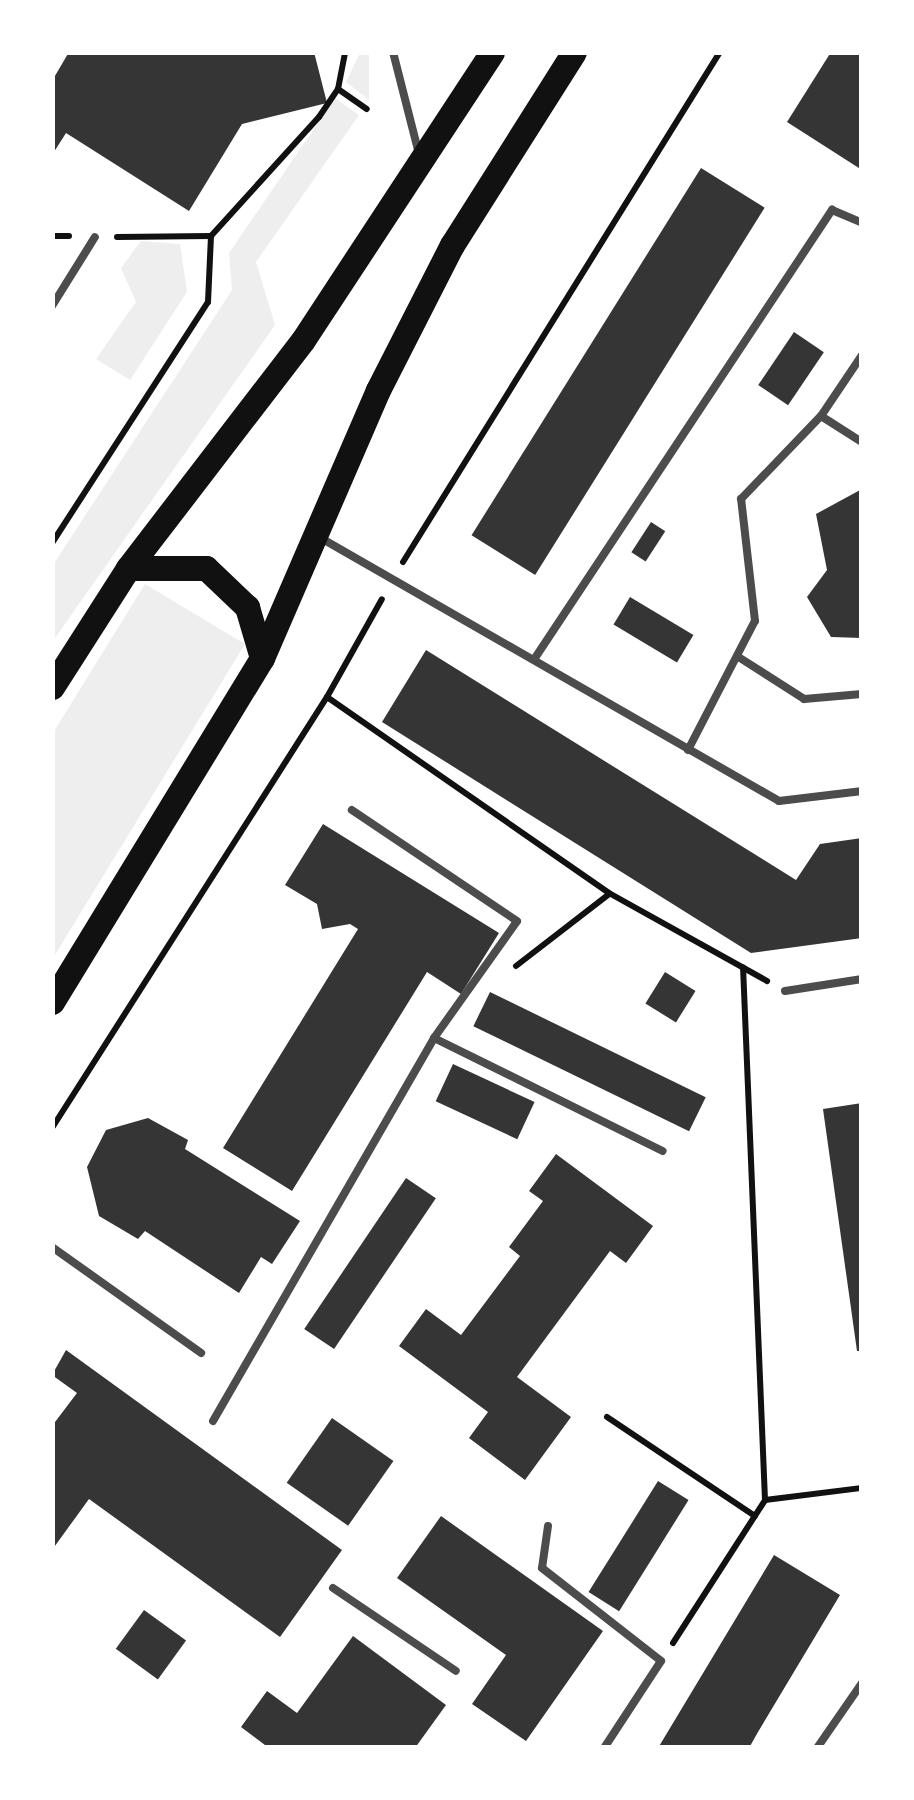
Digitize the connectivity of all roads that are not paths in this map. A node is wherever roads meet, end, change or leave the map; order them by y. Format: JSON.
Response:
{"nodes":[{"id":1,"x":393,"y":52,"type":"edge"},
{"id":2,"x":492,"y":52,"type":"edge"},
{"id":3,"x":574,"y":52,"type":"edge"},
{"id":4,"x":422,"y":164,"type":"junction"},
{"id":5,"x":862,"y":223,"type":"edge"},
{"id":6,"x":94,"y":237,"type":"road end"},
{"id":7,"x":52,"y":306,"type":"edge"},
{"id":8,"x":862,"y":355,"type":"edge"},
{"id":9,"x":821,"y":416,"type":"junction"},
{"id":10,"x":862,"y":442,"type":"edge"},
{"id":11,"x":318,"y":538,"type":"junction"},
{"id":12,"x":128,"y":568,"type":"junction"},
{"id":13,"x":262,"y":658,"type":"junction"},
{"id":14,"x":536,"y":658,"type":"junction"},
{"id":15,"x":740,"y":658,"type":"junction"},
{"id":16,"x":52,"y":688,"type":"edge"},
{"id":17,"x":862,"y":694,"type":"edge"},
{"id":18,"x":688,"y":750,"type":"junction"},
{"id":19,"x":862,"y":792,"type":"edge"},
{"id":20,"x":352,"y":810,"type":"dead end"},
{"id":21,"x":862,"y":979,"type":"edge"},
{"id":22,"x":785,"y":990,"type":"road end"},
{"id":23,"x":52,"y":1002,"type":"edge"},
{"id":24,"x":434,"y":1038,"type":"junction"},
{"id":25,"x":663,"y":1151,"type":"dead end"},
{"id":26,"x":52,"y":1247,"type":"edge"},
{"id":27,"x":200,"y":1353,"type":"dead end"},
{"id":28,"x":213,"y":1421,"type":"dead end"},
{"id":29,"x":548,"y":1526,"type":"dead end"},
{"id":30,"x":333,"y":1588,"type":"dead end"},
{"id":31,"x":456,"y":1671,"type":"dead end"},
{"id":32,"x":862,"y":1683,"type":"edge"},
{"id":33,"x":604,"y":1748,"type":"edge"},
{"id":34,"x":818,"y":1748,"type":"edge"}],
"edges":[{"from":1,"to":4,"type":"lane"},
{"from":2,"to":4,"type":"main road"},
{"from":3,"to":11,"type":"main road"},
{"from":4,"to":12,"type":"main road"},
{"from":5,"to":14,"type":"lane"},
{"from":6,"to":7,"type":"lane"},
{"from":8,"to":9,"type":"lane"},
{"from":9,"to":10,"type":"lane"},
{"from":9,"to":15,"type":"lane"},
{"from":11,"to":13,"type":"main road"},
{"from":11,"to":14,"type":"lane"},
{"from":12,"to":13,"type":"main road"},
{"from":12,"to":16,"type":"main road"},
{"from":13,"to":23,"type":"main road"},
{"from":14,"to":18,"type":"lane"},
{"from":15,"to":17,"type":"lane"},
{"from":15,"to":18,"type":"lane"},
{"from":18,"to":19,"type":"lane"},
{"from":20,"to":24,"type":"lane"},
{"from":21,"to":22,"type":"lane"},
{"from":24,"to":25,"type":"lane"},
{"from":24,"to":28,"type":"lane"},
{"from":26,"to":27,"type":"lane"},
{"from":29,"to":33,"type":"lane"},
{"from":30,"to":31,"type":"lane"},
{"from":32,"to":34,"type":"lane"}]}
